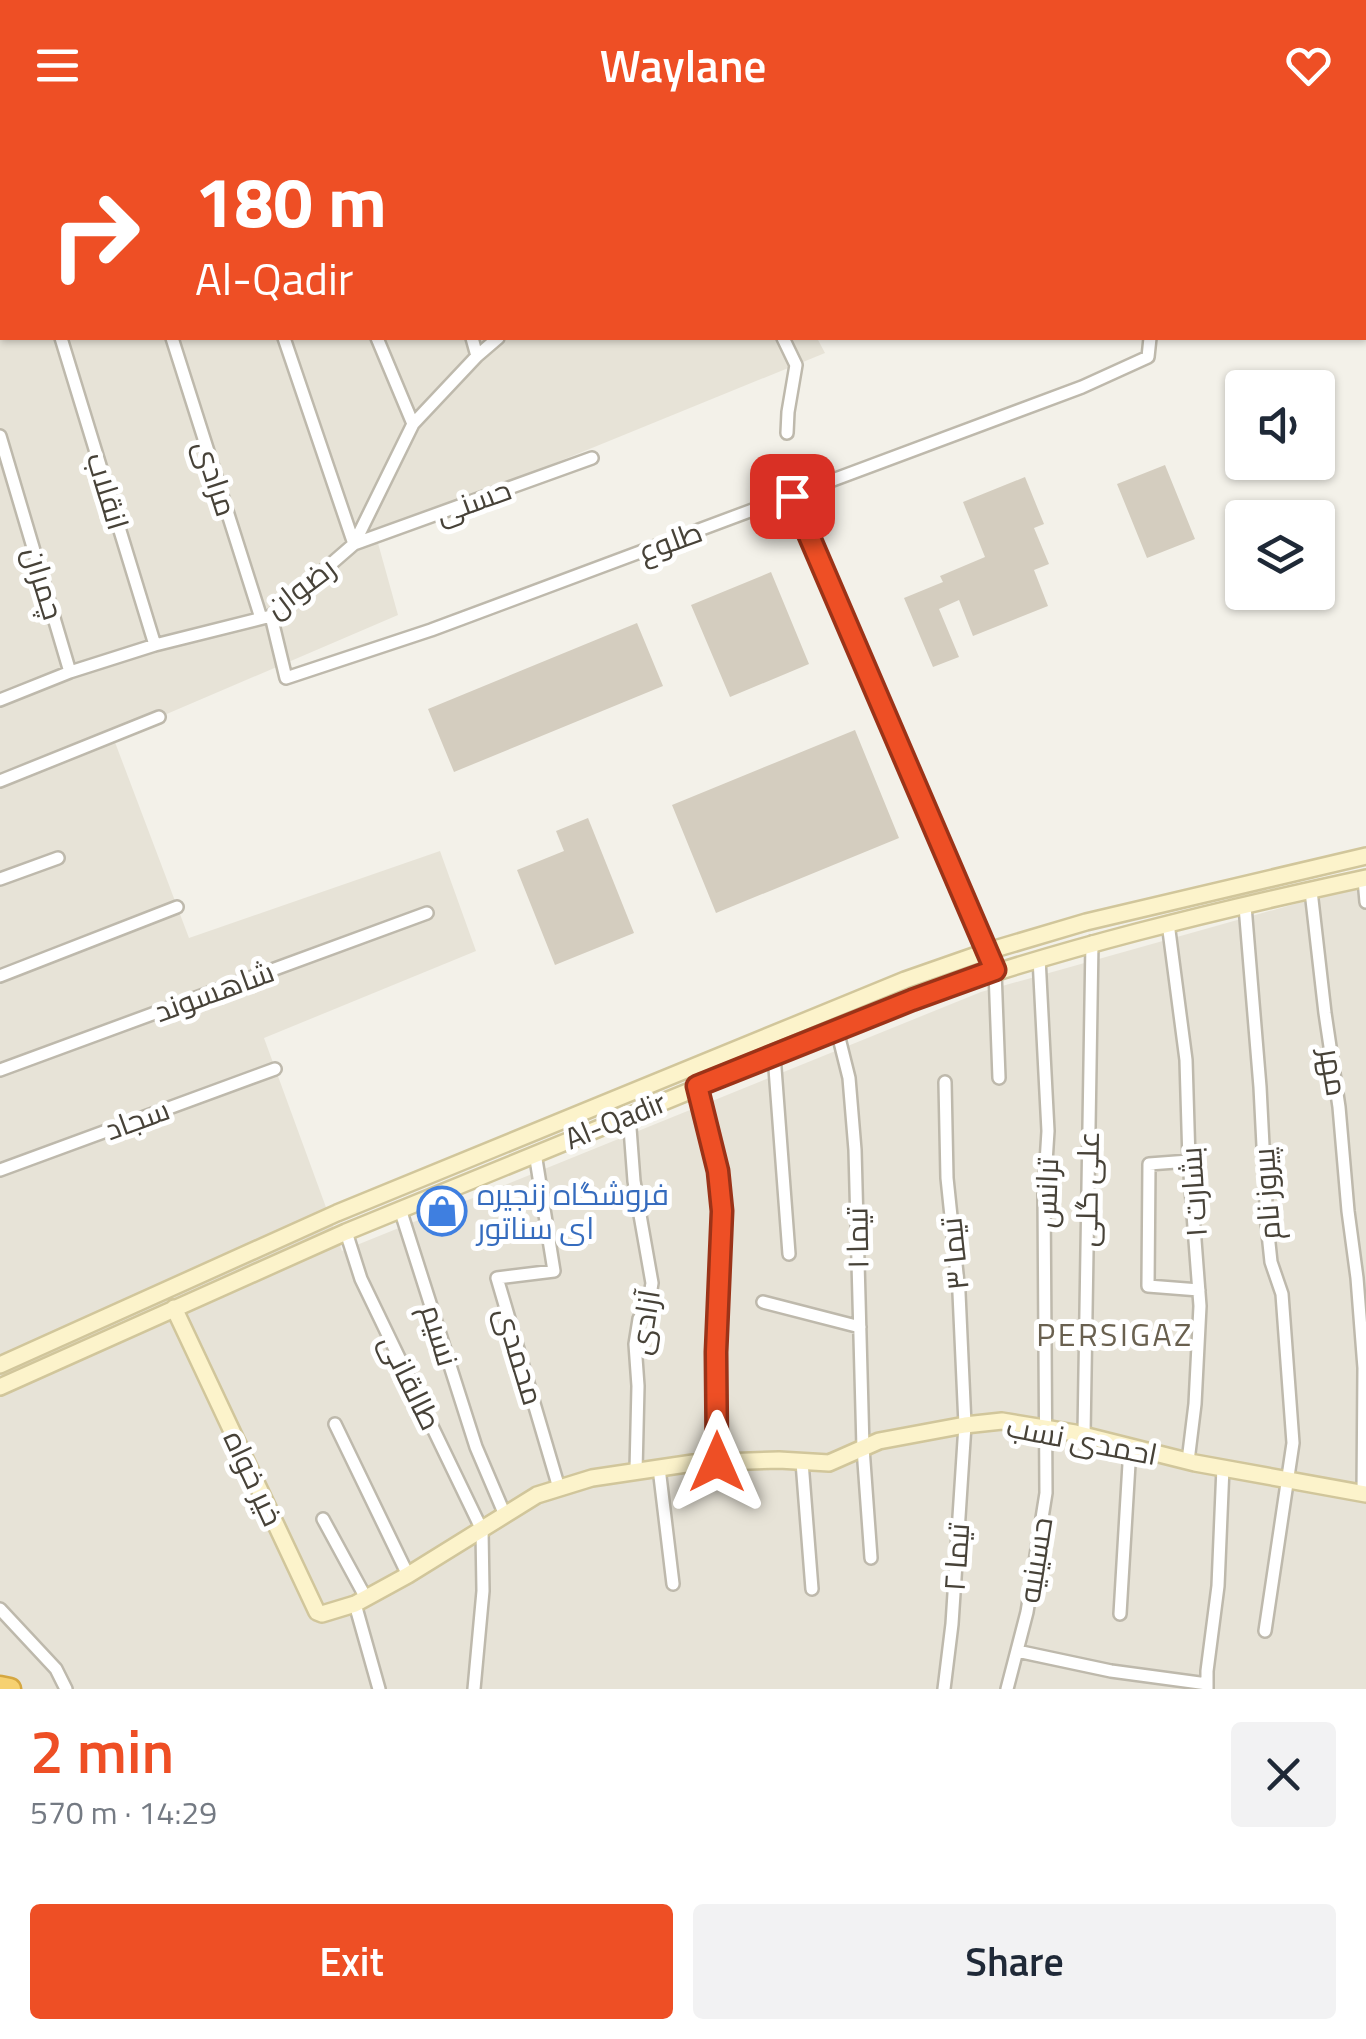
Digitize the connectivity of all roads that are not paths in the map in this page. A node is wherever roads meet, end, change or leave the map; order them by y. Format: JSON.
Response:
{"nodes":[{"id":1,"x":63,"y":340,"type":"edge"},
{"id":2,"x":173,"y":340,"type":"edge"},
{"id":3,"x":285,"y":340,"type":"edge"},
{"id":4,"x":378,"y":340,"type":"edge"},
{"id":5,"x":473,"y":340,"type":"edge"},
{"id":6,"x":496,"y":340,"type":"edge"},
{"id":7,"x":784,"y":340,"type":"edge"},
{"id":8,"x":1150,"y":340,"type":"edge"},
{"id":9,"x":477,"y":356,"type":"junction"},
{"id":10,"x":414,"y":424,"type":"junction"},
{"id":11,"x":788,"y":433,"type":"dead end"},
{"id":12,"x":0,"y":436,"type":"edge"},
{"id":13,"x":592,"y":458,"type":"dead end"},
{"id":14,"x":792,"y":496,"type":"junction"},
{"id":15,"x":354,"y":544,"type":"junction"},
{"id":16,"x":266,"y":617,"type":"junction"},
{"id":17,"x":155,"y":645,"type":"junction"},
{"id":18,"x":70,"y":672,"type":"junction"},
{"id":19,"x":0,"y":700,"type":"edge"},
{"id":20,"x":160,"y":717,"type":"dead end"},
{"id":21,"x":0,"y":781,"type":"edge"},
{"id":22,"x":1366,"y":856,"type":"edge"},
{"id":23,"x":58,"y":858,"type":"dead end"},
{"id":24,"x":1365,"y":878,"type":"edge"},
{"id":25,"x":0,"y":880,"type":"edge"},
{"id":26,"x":1311,"y":891,"type":"junction"},
{"id":27,"x":1366,"y":902,"type":"edge"},
{"id":28,"x":1246,"y":906,"type":"junction"},
{"id":29,"x":177,"y":907,"type":"dead end"},
{"id":30,"x":428,"y":913,"type":"dead end"},
{"id":31,"x":1168,"y":923,"type":"junction"},
{"id":32,"x":1092,"y":942,"type":"junction"},
{"id":33,"x":988,"y":951,"type":"junction"},
{"id":34,"x":1039,"y":958,"type":"junction"},
{"id":35,"x":995,"y":970,"type":"junction"},
{"id":36,"x":0,"y":976,"type":"edge"},
{"id":37,"x":837,"y":1030,"type":"junction"},
{"id":38,"x":774,"y":1055,"type":"junction"},
{"id":39,"x":275,"y":1068,"type":"dead end"},
{"id":40,"x":0,"y":1070,"type":"edge"},
{"id":41,"x":999,"y":1078,"type":"dead end"},
{"id":42,"x":945,"y":1082,"type":"dead end"},
{"id":43,"x":697,"y":1086,"type":"junction"},
{"id":44,"x":629,"y":1115,"type":"junction"},
{"id":45,"x":535,"y":1154,"type":"junction"},
{"id":46,"x":1189,"y":1160,"type":"junction"},
{"id":47,"x":0,"y":1170,"type":"edge"},
{"id":48,"x":400,"y":1209,"type":"junction"},
{"id":49,"x":346,"y":1232,"type":"junction"},
{"id":50,"x":788,"y":1254,"type":"dead end"},
{"id":51,"x":1199,"y":1290,"type":"junction"},
{"id":52,"x":764,"y":1302,"type":"dead end"},
{"id":53,"x":174,"y":1308,"type":"junction"},
{"id":54,"x":860,"y":1327,"type":"junction"},
{"id":55,"x":0,"y":1365,"type":"edge"},
{"id":56,"x":0,"y":1387,"type":"edge"},
{"id":57,"x":335,"y":1424,"type":"dead end"},
{"id":58,"x":966,"y":1426,"type":"junction"},
{"id":59,"x":1047,"y":1428,"type":"junction"},
{"id":60,"x":1084,"y":1435,"type":"junction"},
{"id":61,"x":862,"y":1448,"type":"junction"},
{"id":62,"x":1130,"y":1448,"type":"junction"},
{"id":63,"x":1188,"y":1461,"type":"junction"},
{"id":64,"x":717,"y":1462,"type":"junction"},
{"id":65,"x":802,"y":1462,"type":"junction"},
{"id":66,"x":1223,"y":1467,"type":"junction"},
{"id":67,"x":659,"y":1468,"type":"junction"},
{"id":68,"x":636,"y":1471,"type":"junction"},
{"id":69,"x":1286,"y":1479,"type":"junction"},
{"id":70,"x":560,"y":1488,"type":"junction"},
{"id":71,"x":1364,"y":1494,"type":"edge"},
{"id":72,"x":505,"y":1515,"type":"junction"},
{"id":73,"x":323,"y":1518,"type":"dead end"},
{"id":74,"x":482,"y":1530,"type":"junction"},
{"id":75,"x":871,"y":1558,"type":"dead end"},
{"id":76,"x":408,"y":1575,"type":"junction"},
{"id":77,"x":673,"y":1584,"type":"dead end"},
{"id":78,"x":812,"y":1589,"type":"dead end"},
{"id":79,"x":360,"y":1601,"type":"junction"},
{"id":80,"x":0,"y":1609,"type":"edge"},
{"id":81,"x":1120,"y":1614,"type":"dead end"},
{"id":82,"x":1265,"y":1631,"type":"dead end"},
{"id":83,"x":1017,"y":1652,"type":"junction"},
{"id":84,"x":1207,"y":1686,"type":"edge"},
{"id":85,"x":0,"y":1687,"type":"edge"},
{"id":86,"x":10,"y":1689,"type":"edge"},
{"id":87,"x":66,"y":1689,"type":"edge"},
{"id":88,"x":379,"y":1689,"type":"edge"},
{"id":89,"x":474,"y":1689,"type":"edge"},
{"id":90,"x":944,"y":1689,"type":"edge"},
{"id":91,"x":1006,"y":1689,"type":"edge"}],
"edges":[{"from":1,"to":17,"type":"street","name":"انقلاب"},
{"from":2,"to":16,"type":"street","name":"مرادی"},
{"from":3,"to":15,"type":"street"},
{"from":4,"to":10,"type":"street"},
{"from":5,"to":9,"type":"street"},
{"from":6,"to":9,"type":"street","name":"رضوان"},
{"from":7,"to":11,"type":"street"},
{"from":8,"to":14,"type":"street","name":"طلوع"},
{"from":9,"to":10,"type":"street","name":"رضوان"},
{"from":10,"to":15,"type":"street","name":"رضوان"},
{"from":12,"to":18,"type":"street","name":"چمران"},
{"from":13,"to":15,"type":"street","name":"حسنی"},
{"from":14,"to":16,"type":"street","name":"طلوع"},
{"from":14,"to":33,"type":"street"},
{"from":15,"to":16,"type":"street","name":"رضوان"},
{"from":16,"to":17,"type":"street","name":"رضوان"},
{"from":17,"to":18,"type":"street","name":"رضوان"},
{"from":18,"to":19,"type":"street","name":"رضوان"},
{"from":20,"to":21,"type":"street"},
{"from":22,"to":33,"type":"main road","name":"Al-Qadir"},
{"from":23,"to":25,"type":"street"},
{"from":24,"to":26,"type":"main road","name":"Al-Qadir"},
{"from":24,"to":27,"type":"street"},
{"from":26,"to":28,"type":"main road","name":"Al-Qadir"},
{"from":26,"to":71,"type":"street","name":"مهر"},
{"from":28,"to":31,"type":"main road","name":"Al-Qadir"},
{"from":28,"to":69,"type":"street","name":"پیروز نام"},
{"from":29,"to":36,"type":"street"},
{"from":30,"to":40,"type":"street","name":"شاهسوند"},
{"from":31,"to":32,"type":"main road","name":"Al-Qadir"},
{"from":31,"to":46,"type":"street","name":"بشارت ۱"},
{"from":32,"to":34,"type":"main road","name":"Al-Qadir"},
{"from":32,"to":60,"type":"street","name":"علی گلی"},
{"from":33,"to":35,"type":"main road"},
{"from":33,"to":55,"type":"main road","name":"Al-Qadir"},
{"from":34,"to":35,"type":"main road","name":"Al-Qadir"},
{"from":34,"to":59,"type":"street","name":"ترانس"},
{"from":35,"to":37,"type":"main road","name":"Al-Qadir"},
{"from":35,"to":41,"type":"street"},
{"from":37,"to":38,"type":"main road","name":"Al-Qadir"},
{"from":37,"to":54,"type":"street","name":"تیما ۱"},
{"from":38,"to":43,"type":"main road","name":"Al-Qadir"},
{"from":38,"to":50,"type":"street"},
{"from":39,"to":47,"type":"street","name":"سجاد"},
{"from":42,"to":58,"type":"street","name":"تیما ۳"},
{"from":43,"to":44,"type":"main road","name":"Al-Qadir"},
{"from":43,"to":64,"type":"street"},
{"from":44,"to":45,"type":"main road","name":"Al-Qadir"},
{"from":44,"to":68,"type":"street","name":"آزادی"},
{"from":45,"to":48,"type":"main road","name":"Al-Qadir"},
{"from":45,"to":70,"type":"street","name":"محمدی"},
{"from":46,"to":51,"type":"street","name":"بشارت ۱"},
{"from":46,"to":51,"type":"street"},
{"from":48,"to":49,"type":"main road","name":"Al-Qadir"},
{"from":48,"to":72,"type":"street","name":"نسیم"},
{"from":49,"to":53,"type":"main road","name":"Al-Qadir"},
{"from":49,"to":74,"type":"street","name":"طالقانی"},
{"from":51,"to":63,"type":"street","name":"بشارت ۱"},
{"from":52,"to":54,"type":"street"},
{"from":53,"to":56,"type":"main road","name":"Al-Qadir"},
{"from":53,"to":79,"type":"main road","name":"خیر خواه"},
{"from":54,"to":61,"type":"street","name":"تیما ۱"},
{"from":57,"to":76,"type":"street"},
{"from":58,"to":59,"type":"main road","name":"احمدی نسب"},
{"from":58,"to":61,"type":"main road","name":"احمدی نسب"},
{"from":58,"to":90,"type":"street","name":"تیما ۲"},
{"from":59,"to":60,"type":"main road","name":"احمدی نسب"},
{"from":59,"to":83,"type":"street","name":"حسینیه"},
{"from":60,"to":62,"type":"main road","name":"احمدی نسب"},
{"from":61,"to":65,"type":"main road","name":"احمدی نسب"},
{"from":61,"to":75,"type":"street","name":"تیما ۱"},
{"from":62,"to":63,"type":"main road","name":"احمدی نسب"},
{"from":62,"to":81,"type":"street"},
{"from":63,"to":66,"type":"main road","name":"احمدی نسب"},
{"from":64,"to":65,"type":"main road","name":"احمدی نسب"},
{"from":64,"to":67,"type":"main road","name":"احمدی نسب"},
{"from":65,"to":78,"type":"street"},
{"from":66,"to":69,"type":"main road","name":"احمدی نسب"},
{"from":66,"to":84,"type":"street"},
{"from":67,"to":68,"type":"main road","name":"احمدی نسب"},
{"from":67,"to":77,"type":"street"},
{"from":68,"to":70,"type":"main road","name":"احمدی نسب"},
{"from":69,"to":71,"type":"main road","name":"احمدی نسب"},
{"from":69,"to":82,"type":"street","name":"پیروز نام"},
{"from":70,"to":72,"type":"main road","name":"احمدی نسب"},
{"from":72,"to":74,"type":"main road","name":"احمدی نسب"},
{"from":73,"to":79,"type":"street"},
{"from":74,"to":76,"type":"main road","name":"احمدی نسب"},
{"from":74,"to":89,"type":"street"},
{"from":76,"to":79,"type":"main road","name":"احمدی نسب"},
{"from":79,"to":88,"type":"street"},
{"from":80,"to":87,"type":"street"},
{"from":83,"to":84,"type":"street"},
{"from":83,"to":91,"type":"street","name":"حسینیه"},
{"from":85,"to":86,"type":"highway"}]}
